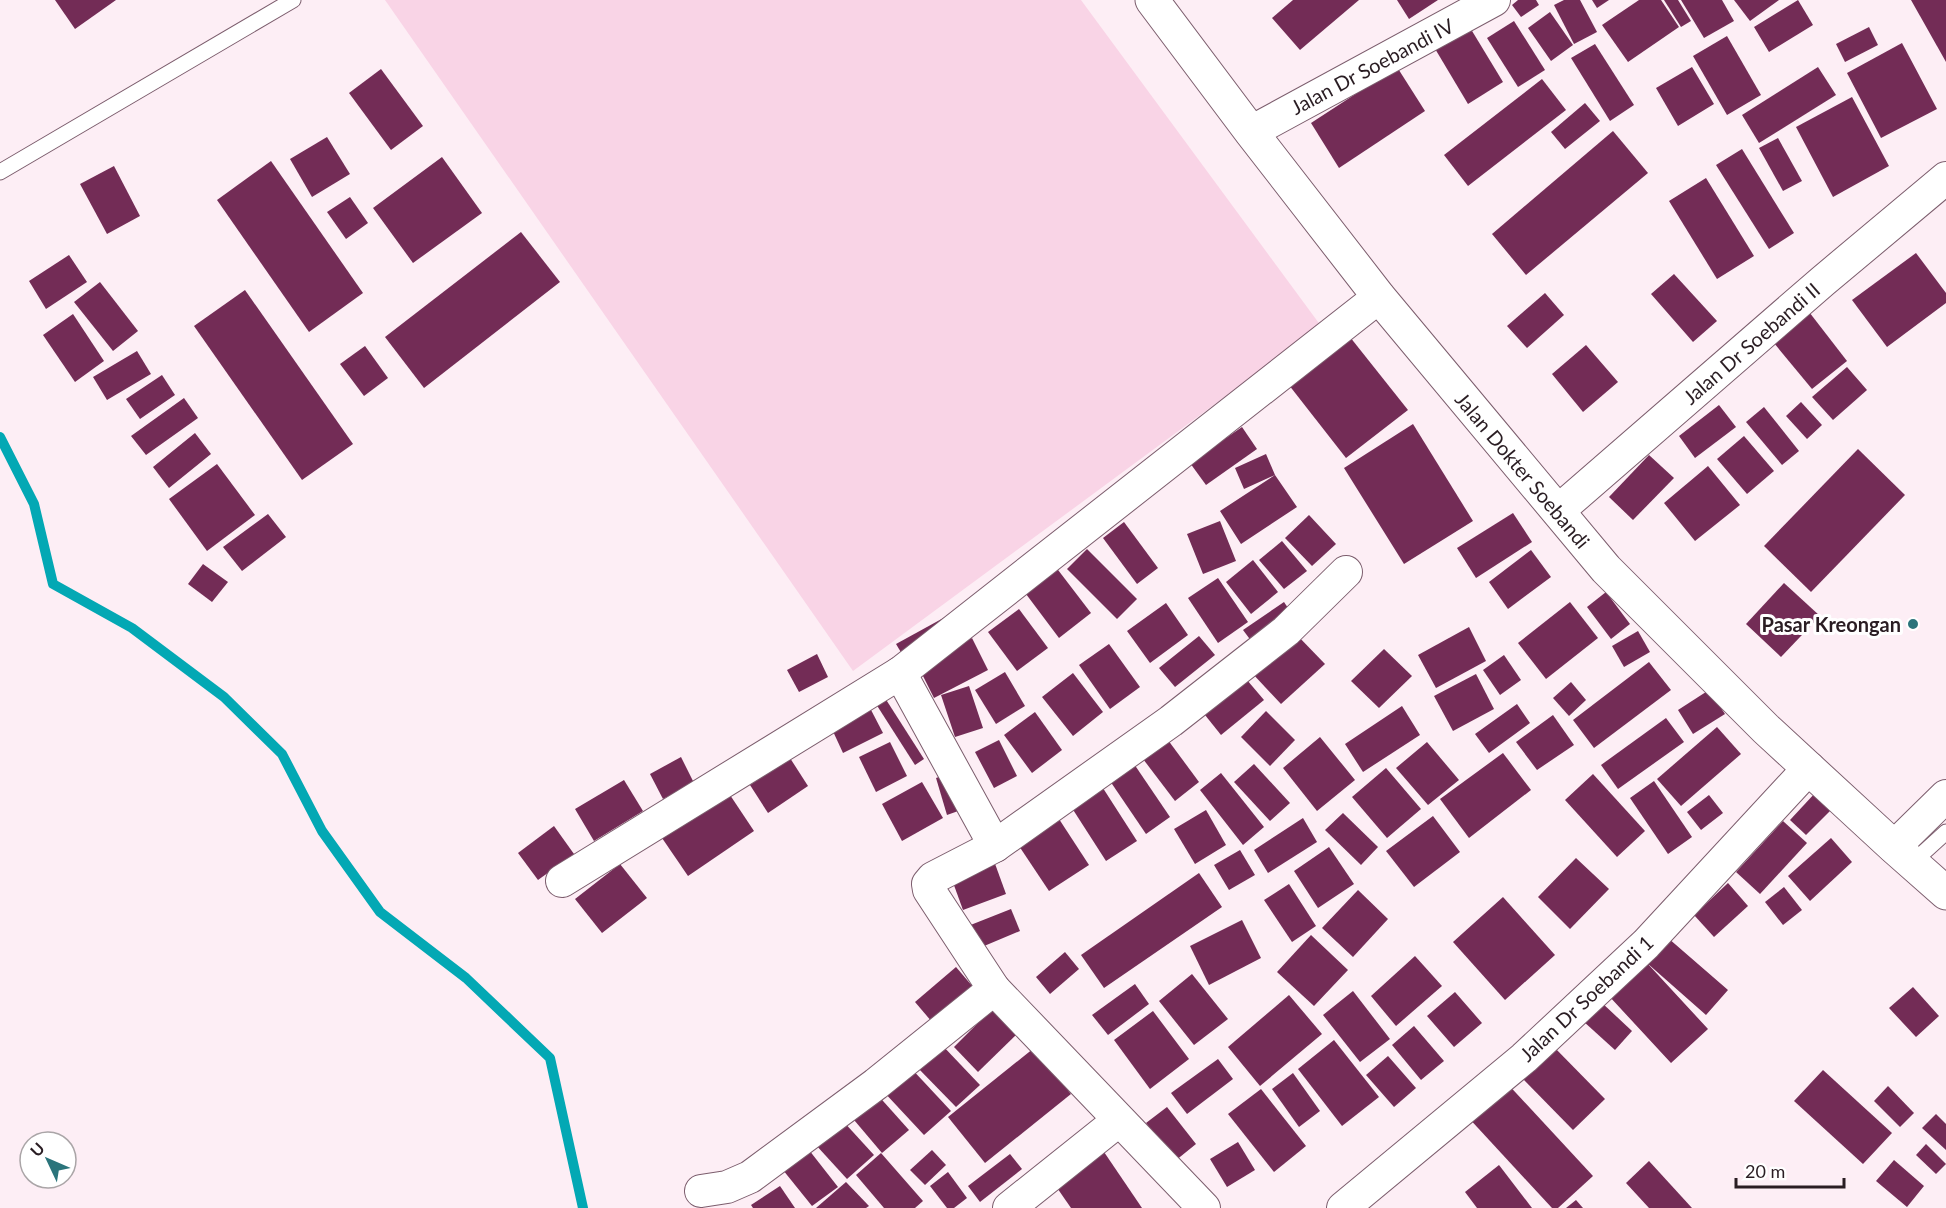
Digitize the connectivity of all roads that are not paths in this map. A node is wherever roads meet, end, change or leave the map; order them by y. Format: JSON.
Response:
{"nodes":[{"id":1,"x":292,"y":0,"type":"edge"},
{"id":2,"x":1152,"y":0,"type":"edge"},
{"id":3,"x":1494,"y":0,"type":"edge"},
{"id":4,"x":1251,"y":132,"type":"junction"},
{"id":5,"x":0,"y":172,"type":"edge"},
{"id":6,"x":1946,"y":178,"type":"edge"},
{"id":7,"x":1379,"y":297,"type":"junction"},
{"id":8,"x":1558,"y":511,"type":"junction"},
{"id":9,"x":1346,"y":572,"type":"dead end"},
{"id":10,"x":900,"y":673,"type":"junction"},
{"id":11,"x":1809,"y":768,"type":"junction"},
{"id":12,"x":1946,"y":796,"type":"edge"},
{"id":13,"x":1946,"y":832,"type":"edge"},
{"id":14,"x":995,"y":846,"type":"junction"},
{"id":15,"x":1903,"y":855,"type":"junction"},
{"id":16,"x":562,"y":881,"type":"dead end"},
{"id":17,"x":1946,"y":893,"type":"edge"},
{"id":18,"x":994,"y":989,"type":"junction"},
{"id":19,"x":1118,"y":1121,"type":"junction"},
{"id":20,"x":701,"y":1191,"type":"dead end"},
{"id":21,"x":1009,"y":1208,"type":"edge"},
{"id":22,"x":1204,"y":1208,"type":"edge"},
{"id":23,"x":1343,"y":1208,"type":"edge"}],
"edges":[{"from":1,"to":5,"type":"lane"},
{"from":2,"to":4,"type":"main road","name":"Jalan Dokter Soebandi"},
{"from":3,"to":4,"type":"street","name":"Jalan Dr Soebandi IV"},
{"from":4,"to":7,"type":"main road","name":"Jalan Dokter Soebandi"},
{"from":6,"to":8,"type":"street","name":"Jalan Dr Soebandi II"},
{"from":7,"to":8,"type":"main road","name":"Jalan Dokter Soebandi"},
{"from":7,"to":10,"type":"street"},
{"from":8,"to":11,"type":"main road","name":"Jalan Dokter Soebandi"},
{"from":9,"to":14,"type":"street"},
{"from":10,"to":14,"type":"street"},
{"from":10,"to":16,"type":"street"},
{"from":11,"to":15,"type":"main road","name":"Jalan Dokter Soebandi"},
{"from":11,"to":23,"type":"street","name":"Jalan Dr Soebandi 1"},
{"from":12,"to":15,"type":"street"},
{"from":13,"to":15,"type":"lane"},
{"from":14,"to":18,"type":"street"},
{"from":15,"to":17,"type":"main road","name":"Jalan Dokter Soebandi"},
{"from":18,"to":19,"type":"street"},
{"from":18,"to":20,"type":"street"},
{"from":19,"to":21,"type":"street"},
{"from":19,"to":22,"type":"street"}]}
